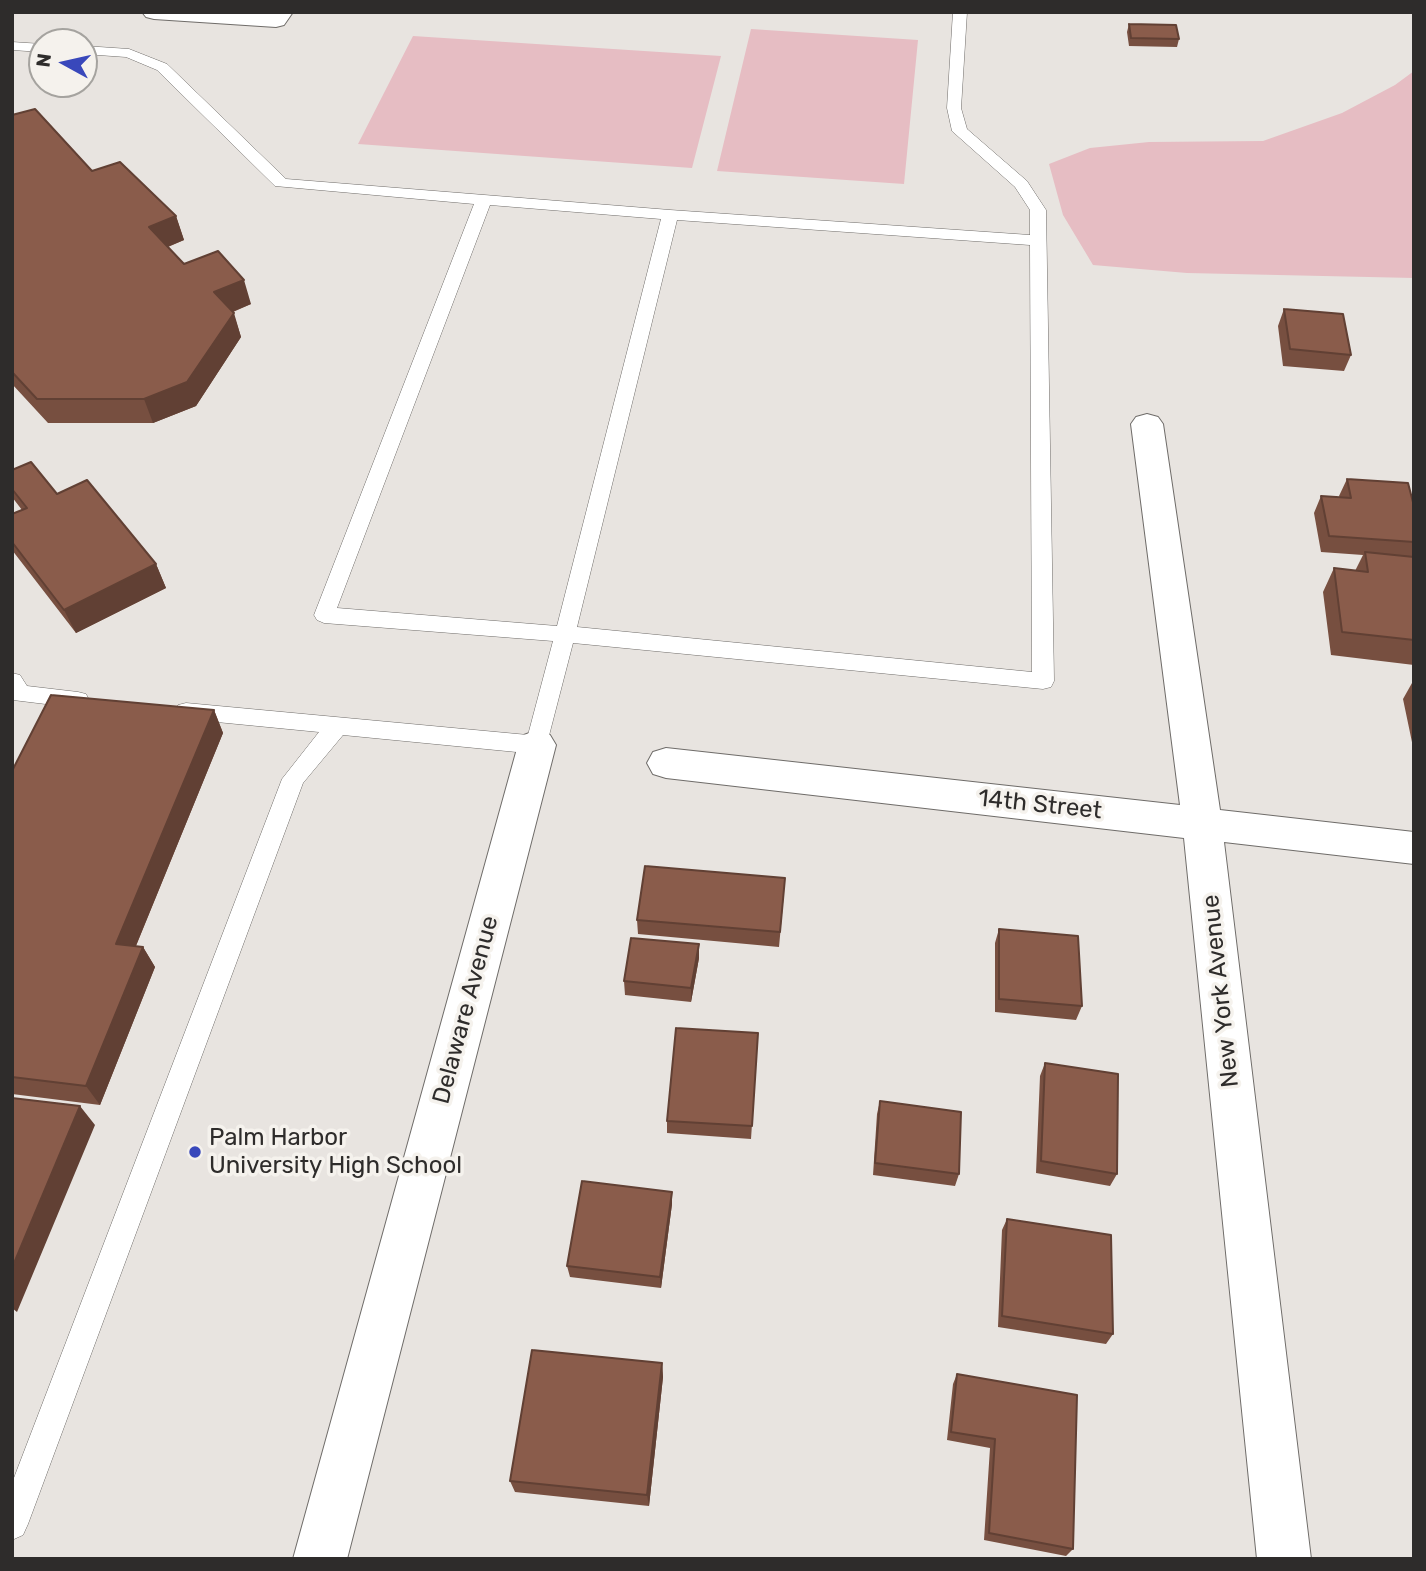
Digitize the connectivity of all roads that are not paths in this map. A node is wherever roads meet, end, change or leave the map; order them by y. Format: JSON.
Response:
{"nodes":[{"id":1,"x":155,"y":12,"type":"edge"},
{"id":2,"x":960,"y":12,"type":"edge"},
{"id":3,"x":279,"y":16,"type":"edge"},
{"id":4,"x":98,"y":51,"type":"edge"},
{"id":5,"x":484,"y":200,"type":"junction"},
{"id":6,"x":670,"y":215,"type":"junction"},
{"id":7,"x":1039,"y":241,"type":"junction"},
{"id":8,"x":1147,"y":424,"type":"dead end"},
{"id":9,"x":565,"y":634,"type":"junction"},
{"id":10,"x":12,"y":681,"type":"edge"},
{"id":11,"x":96,"y":702,"type":"edge"},
{"id":12,"x":163,"y":709,"type":"edge"},
{"id":13,"x":338,"y":726,"type":"junction"},
{"id":14,"x":537,"y":745,"type":"junction"},
{"id":15,"x":666,"y":764,"type":"dead end"},
{"id":16,"x":1202,"y":823,"type":"junction"},
{"id":17,"x":1414,"y":849,"type":"edge"},
{"id":18,"x":12,"y":1524,"type":"edge"},
{"id":19,"x":320,"y":1559,"type":"edge"},
{"id":20,"x":1284,"y":1559,"type":"edge"}],
"edges":[{"from":1,"to":3,"type":"street"},
{"from":2,"to":7,"type":"lane"},
{"from":4,"to":5,"type":"lane"},
{"from":5,"to":6,"type":"lane"},
{"from":5,"to":9,"type":"lane"},
{"from":6,"to":7,"type":"lane"},
{"from":6,"to":9,"type":"lane"},
{"from":7,"to":9,"type":"lane"},
{"from":8,"to":16,"type":"street","name":"New York Avenue"},
{"from":9,"to":14,"type":"lane"},
{"from":10,"to":11,"type":"lane"},
{"from":12,"to":13,"type":"lane"},
{"from":13,"to":14,"type":"lane"},
{"from":13,"to":18,"type":"lane"},
{"from":14,"to":19,"type":"street","name":"Delaware Avenue"},
{"from":15,"to":16,"type":"street","name":"14th Street"},
{"from":16,"to":17,"type":"street","name":"14th Street"},
{"from":16,"to":20,"type":"street","name":"New York Avenue"}]}
